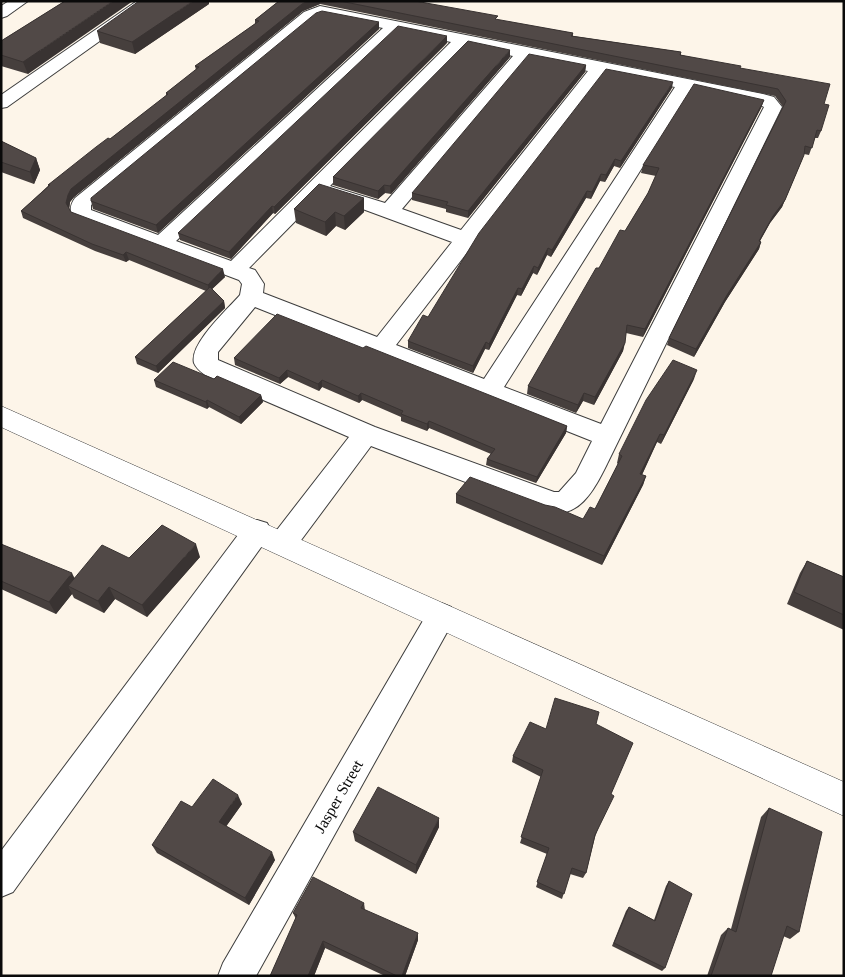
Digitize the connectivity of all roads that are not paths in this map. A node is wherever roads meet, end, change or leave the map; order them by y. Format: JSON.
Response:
{"nodes":[{"id":1,"x":20,"y":1,"type":"edge"},
{"id":2,"x":148,"y":1,"type":"edge"},
{"id":3,"x":1,"y":13,"type":"edge"},
{"id":4,"x":394,"y":26,"type":"junction"},
{"id":5,"x":463,"y":40,"type":"junction"},
{"id":6,"x":524,"y":53,"type":"junction"},
{"id":7,"x":599,"y":68,"type":"junction"},
{"id":8,"x":686,"y":84,"type":"junction"},
{"id":9,"x":1,"y":103,"type":"edge"},
{"id":10,"x":315,"y":188,"type":"junction"},
{"id":11,"x":389,"y":211,"type":"junction"},
{"id":12,"x":467,"y":240,"type":"junction"},
{"id":13,"x":161,"y":244,"type":"junction"},
{"id":14,"x":235,"y":270,"type":"junction"},
{"id":15,"x":251,"y":297,"type":"junction"},
{"id":16,"x":381,"y":348,"type":"junction"},
{"id":17,"x":490,"y":390,"type":"junction"},
{"id":18,"x":1,"y":416,"type":"edge"},
{"id":19,"x":366,"y":434,"type":"junction"},
{"id":20,"x":607,"y":437,"type":"junction"},
{"id":21,"x":270,"y":537,"type":"junction"},
{"id":22,"x":441,"y":616,"type":"junction"},
{"id":23,"x":844,"y":799,"type":"edge"},
{"id":24,"x":1,"y":880,"type":"edge"},
{"id":25,"x":236,"y":976,"type":"edge"}],
"edges":[{"from":1,"to":3,"type":"street"},
{"from":2,"to":9,"type":"street"},
{"from":4,"to":5,"type":"street"},
{"from":4,"to":13,"type":"street"},
{"from":4,"to":13,"type":"street"},
{"from":5,"to":6,"type":"street"},
{"from":5,"to":10,"type":"street"},
{"from":6,"to":7,"type":"street"},
{"from":6,"to":11,"type":"street"},
{"from":7,"to":8,"type":"street"},
{"from":7,"to":12,"type":"street"},
{"from":8,"to":17,"type":"street"},
{"from":8,"to":20,"type":"street"},
{"from":10,"to":11,"type":"street"},
{"from":10,"to":14,"type":"street"},
{"from":11,"to":12,"type":"street"},
{"from":12,"to":16,"type":"street"},
{"from":13,"to":14,"type":"street"},
{"from":14,"to":15,"type":"street"},
{"from":15,"to":16,"type":"street"},
{"from":15,"to":19,"type":"street"},
{"from":16,"to":17,"type":"street"},
{"from":17,"to":20,"type":"street"},
{"from":18,"to":21,"type":"street"},
{"from":19,"to":20,"type":"street"},
{"from":19,"to":21,"type":"street"},
{"from":21,"to":22,"type":"street"},
{"from":21,"to":24,"type":"street"},
{"from":22,"to":23,"type":"street"},
{"from":22,"to":25,"type":"street","name":"Jasper Street"}]}
